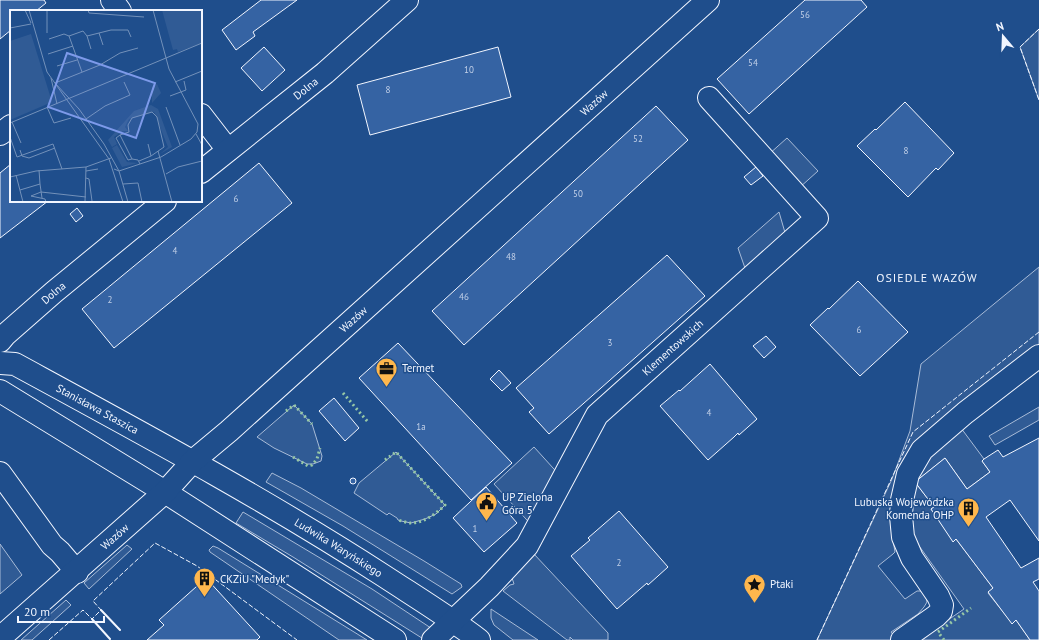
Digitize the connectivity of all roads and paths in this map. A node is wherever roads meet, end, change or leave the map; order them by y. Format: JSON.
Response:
{"nodes":[{"id":1,"x":112,"y":0,"type":"edge"},
{"id":2,"x":407,"y":0,"type":"edge"},
{"id":3,"x":708,"y":0,"type":"edge"},
{"id":4,"x":119,"y":10,"type":"edge"},
{"id":5,"x":709,"y":98,"type":"dead end"},
{"id":6,"x":202,"y":116,"type":"edge"},
{"id":7,"x":10,"y":127,"type":"edge"},
{"id":8,"x":0,"y":134,"type":"edge"},
{"id":9,"x":228,"y":150,"type":"junction"},
{"id":10,"x":202,"y":171,"type":"edge"},
{"id":11,"x":165,"y":202,"type":"edge"},
{"id":12,"x":0,"y":341,"type":"edge"},
{"id":13,"x":1039,"y":356,"type":"edge"},
{"id":14,"x":0,"y":363,"type":"edge"},
{"id":15,"x":0,"y":391,"type":"edge"},
{"id":16,"x":193,"y":461,"type":"junction"},
{"id":17,"x":0,"y":474,"type":"edge"},
{"id":18,"x":165,"y":492,"type":"junction"},
{"id":19,"x":77,"y":572,"type":"junction"},
{"id":20,"x":453,"y":621,"type":"junction"},
{"id":21,"x":0,"y":638,"type":"edge"},
{"id":22,"x":395,"y":640,"type":"edge"},
{"id":23,"x":434,"y":640,"type":"edge"},
{"id":24,"x":479,"y":640,"type":"edge"},
{"id":25,"x":902,"y":640,"type":"edge"}],
"edges":[{"from":1,"to":4,"type":"street"},
{"from":2,"to":9,"type":"street","name":"Dolna"},
{"from":3,"to":16,"type":"street","name":"Wazów"},
{"from":5,"to":20,"type":"street","name":"Klementowskich"},
{"from":6,"to":9,"type":"street"},
{"from":7,"to":8,"type":"street"},
{"from":9,"to":10,"type":"street","name":"Dolna"},
{"from":11,"to":12,"type":"street","name":"Dolna"},
{"from":13,"to":25,"type":"street"},
{"from":14,"to":16,"type":"street","name":"Stanisława Staszica"},
{"from":15,"to":18,"type":"street"},
{"from":16,"to":18,"type":"street","name":"Wazów"},
{"from":16,"to":20,"type":"street","name":"Ludwika Waryńskiego"},
{"from":17,"to":19,"type":"street"},
{"from":18,"to":19,"type":"street","name":"Wazów"},
{"from":18,"to":22,"type":"street"},
{"from":19,"to":21,"type":"street","name":"Wazów"},
{"from":20,"to":23,"type":"street"},
{"from":20,"to":24,"type":"street","name":"Ludwika Waryńskiego"}]}
